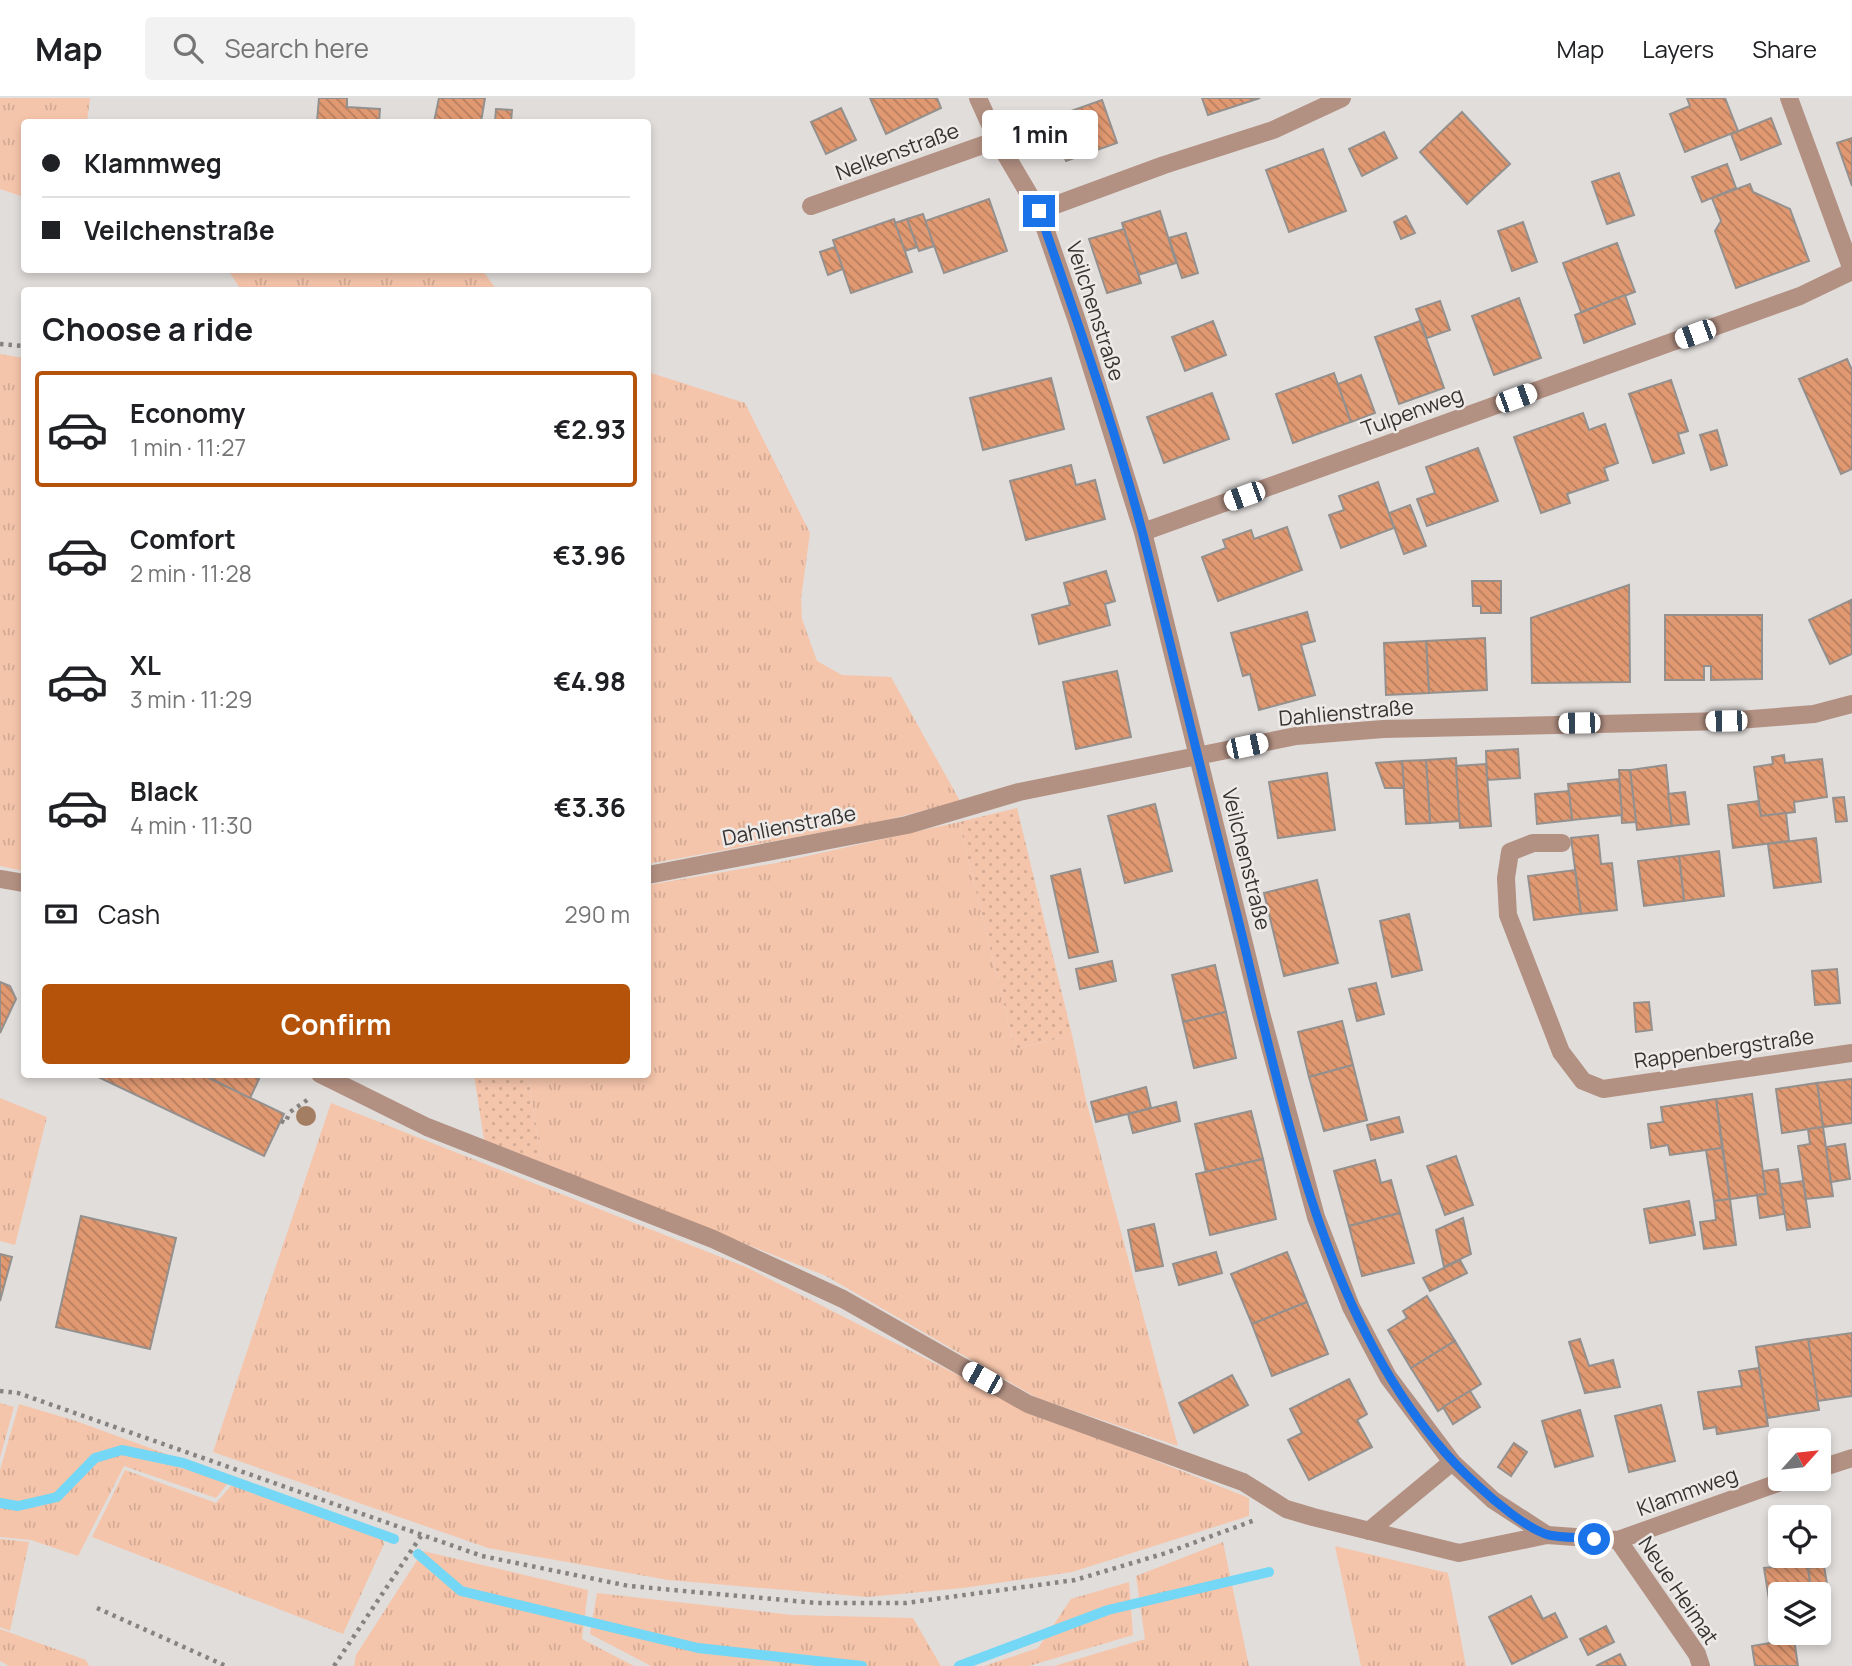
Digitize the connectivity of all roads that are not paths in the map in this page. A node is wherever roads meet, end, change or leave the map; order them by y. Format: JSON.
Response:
{"nodes":[{"id":1,"x":978,"y":98,"type":"edge"},
{"id":2,"x":1342,"y":98,"type":"edge"},
{"id":3,"x":1789,"y":98,"type":"edge"},
{"id":4,"x":1312,"y":105,"type":"edge"},
{"id":5,"x":998,"y":140,"type":"junction"},
{"id":6,"x":811,"y":206,"type":"dead end"},
{"id":7,"x":1039,"y":211,"type":"junction"},
{"id":8,"x":1852,"y":271,"type":"edge"},
{"id":9,"x":1143,"y":532,"type":"junction"},
{"id":10,"x":1852,"y":704,"type":"edge"},
{"id":11,"x":1198,"y":756,"type":"junction"},
{"id":12,"x":1562,"y":843,"type":"dead end"},
{"id":13,"x":651,"y":874,"type":"edge"},
{"id":14,"x":0,"y":879,"type":"edge"},
{"id":15,"x":21,"y":882,"type":"edge"},
{"id":16,"x":1852,"y":1053,"type":"edge"},
{"id":17,"x":328,"y":1078,"type":"edge"},
{"id":18,"x":1852,"y":1458,"type":"edge"},
{"id":19,"x":1452,"y":1462,"type":"junction"},
{"id":20,"x":1831,"y":1465,"type":"edge"},
{"id":21,"x":1768,"y":1487,"type":"edge"},
{"id":22,"x":1369,"y":1531,"type":"junction"},
{"id":23,"x":1546,"y":1535,"type":"junction"},
{"id":24,"x":1618,"y":1541,"type":"junction"},
{"id":25,"x":1701,"y":1666,"type":"edge"}],
"edges":[{"from":1,"to":5,"type":"street","name":"Veilchenstraße"},
{"from":2,"to":4,"type":"street"},
{"from":3,"to":8,"type":"street"},
{"from":4,"to":7,"type":"street"},
{"from":5,"to":6,"type":"street","name":"Nelkenstraße"},
{"from":5,"to":7,"type":"street","name":"Veilchenstraße"},
{"from":7,"to":9,"type":"street","name":"Veilchenstraße"},
{"from":8,"to":9,"type":"street","name":"Tulpenweg"},
{"from":9,"to":11,"type":"street","name":"Veilchenstraße"},
{"from":10,"to":11,"type":"street","name":"Dahlienstraße"},
{"from":11,"to":13,"type":"street","name":"Dahlienstraße"},
{"from":11,"to":19,"type":"street","name":"Veilchenstraße"},
{"from":12,"to":16,"type":"street","name":"Rappenbergstraße"},
{"from":14,"to":15,"type":"street"},
{"from":17,"to":22,"type":"street","name":"Klammweg"},
{"from":18,"to":20,"type":"street"},
{"from":19,"to":22,"type":"street"},
{"from":19,"to":23,"type":"street","name":"Veilchenstraße"},
{"from":21,"to":24,"type":"street","name":"Klammweg"},
{"from":22,"to":23,"type":"street","name":"Klammweg"},
{"from":23,"to":24,"type":"street","name":"Klammweg"},
{"from":24,"to":25,"type":"street","name":"Neue Heimat"}]}
